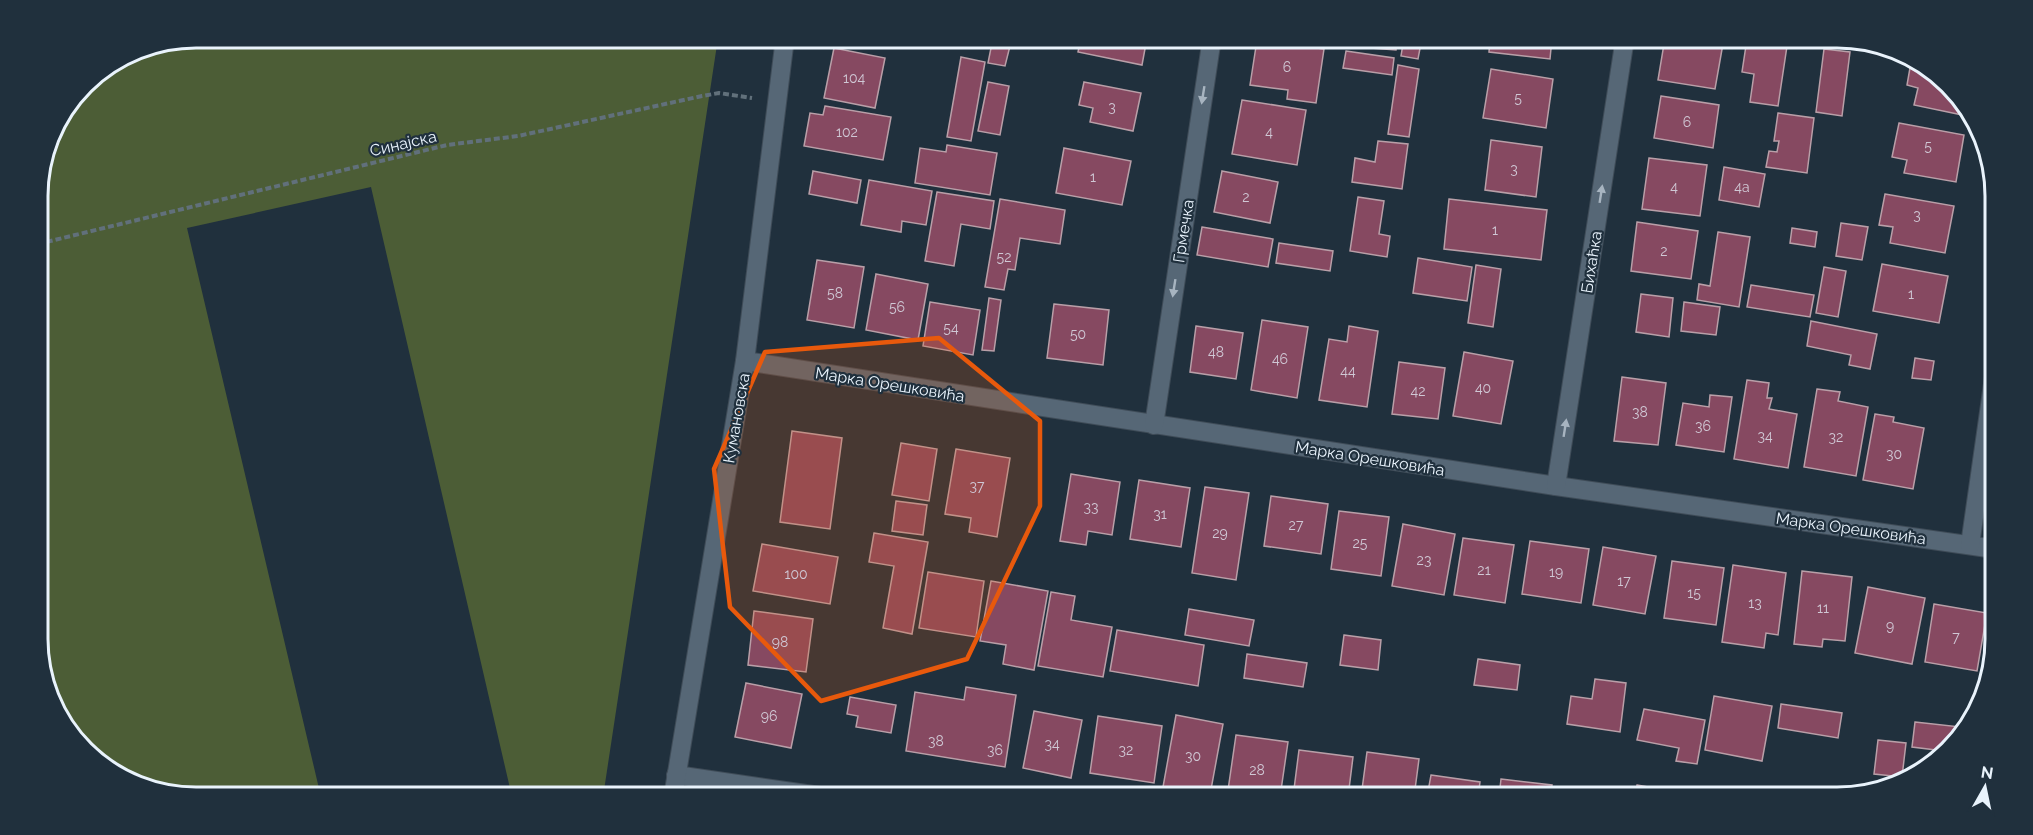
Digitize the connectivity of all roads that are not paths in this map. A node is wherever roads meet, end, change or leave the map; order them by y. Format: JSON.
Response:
{"nodes":[{"id":1,"x":784,"y":48,"type":"edge"},
{"id":2,"x":1211,"y":48,"type":"edge"},
{"id":3,"x":1623,"y":48,"type":"edge"},
{"id":4,"x":746,"y":361,"type":"junction"},
{"id":5,"x":1154,"y":425,"type":"junction"},
{"id":6,"x":1985,"y":440,"type":"edge"},
{"id":7,"x":1556,"y":486,"type":"junction"},
{"id":8,"x":1970,"y":545,"type":"junction"},
{"id":9,"x":1985,"y":547,"type":"edge"},
{"id":10,"x":676,"y":775,"type":"junction"},
{"id":11,"x":674,"y":787,"type":"edge"},
{"id":12,"x":758,"y":787,"type":"edge"}],
"edges":[{"from":1,"to":4,"type":"street","name":"Кумановска"},
{"from":2,"to":5,"type":"street","name":"Грмечка","one_way":true},
{"from":7,"to":3,"type":"street","name":"Бихаћка","one_way":true},
{"from":4,"to":5,"type":"street","name":"Марка Орешковића"},
{"from":4,"to":10,"type":"street","name":"Кумановска"},
{"from":5,"to":7,"type":"street","name":"Марка Орешковића"},
{"from":6,"to":8,"type":"street"},
{"from":7,"to":8,"type":"street","name":"Марка Орешковића"},
{"from":8,"to":9,"type":"street","name":"Марка Орешковића"},
{"from":10,"to":11,"type":"street","name":"Кумановска"},
{"from":10,"to":12,"type":"street"}]}
